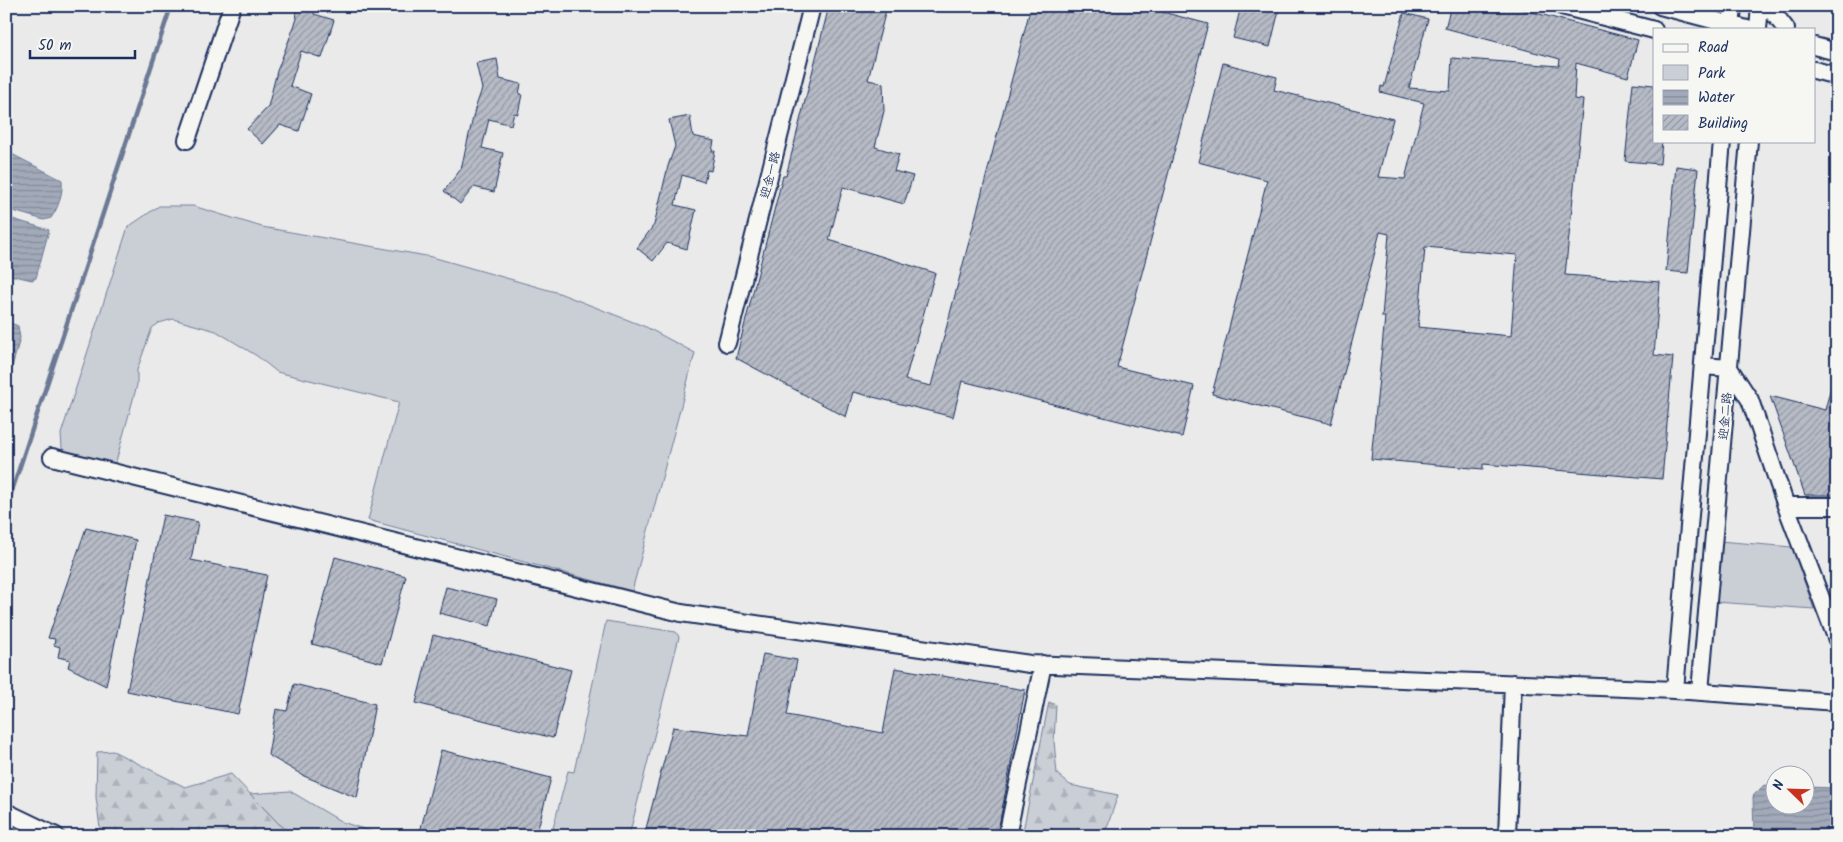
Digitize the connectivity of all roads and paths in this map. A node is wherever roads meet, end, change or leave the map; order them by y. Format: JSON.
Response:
{"nodes":[{"id":1,"x":232,"y":6,"type":"edge"},
{"id":2,"x":812,"y":6,"type":"edge"},
{"id":3,"x":1562,"y":6,"type":"edge"},
{"id":4,"x":1660,"y":6,"type":"edge"},
{"id":5,"x":1704,"y":6,"type":"edge"},
{"id":6,"x":1733,"y":6,"type":"edge"},
{"id":7,"x":1760,"y":6,"type":"edge"},
{"id":8,"x":1768,"y":6,"type":"edge"},
{"id":9,"x":1685,"y":13,"type":"junction"},
{"id":10,"x":1736,"y":27,"type":"edge"},
{"id":11,"x":1758,"y":28,"type":"edge"},
{"id":12,"x":1785,"y":28,"type":"edge"},
{"id":13,"x":1653,"y":30,"type":"edge"},
{"id":14,"x":1816,"y":47,"type":"edge"},
{"id":15,"x":1837,"y":52,"type":"edge"},
{"id":16,"x":1816,"y":71,"type":"edge"},
{"id":17,"x":1837,"y":76,"type":"edge"},
{"id":18,"x":187,"y":140,"type":"dead end"},
{"id":19,"x":1722,"y":142,"type":"edge"},
{"id":20,"x":1749,"y":142,"type":"edge"},
{"id":21,"x":727,"y":343,"type":"dead end"},
{"id":22,"x":1703,"y":366,"type":"junction"},
{"id":23,"x":1729,"y":368,"type":"junction"},
{"id":24,"x":52,"y":457,"type":"dead end"},
{"id":25,"x":1786,"y":506,"type":"junction"},
{"id":26,"x":1837,"y":506,"type":"edge"},
{"id":27,"x":1834,"y":624,"type":"edge"},
{"id":28,"x":1837,"y":640,"type":"edge"},
{"id":29,"x":1043,"y":664,"type":"junction"},
{"id":30,"x":1513,"y":683,"type":"junction"},
{"id":31,"x":1675,"y":690,"type":"junction"},
{"id":32,"x":1700,"y":692,"type":"junction"},
{"id":33,"x":1837,"y":702,"type":"edge"},
{"id":34,"x":6,"y":812,"type":"edge"},
{"id":35,"x":56,"y":836,"type":"edge"},
{"id":36,"x":1007,"y":836,"type":"edge"},
{"id":37,"x":1506,"y":836,"type":"edge"}],
"edges":[{"from":1,"to":18,"type":"street"},
{"from":2,"to":21,"type":"street","name":"迎金一路"},
{"from":3,"to":13,"type":"street"},
{"from":4,"to":9,"type":"street"},
{"from":5,"to":9,"type":"street"},
{"from":6,"to":10,"type":"street"},
{"from":7,"to":11,"type":"street"},
{"from":8,"to":12,"type":"street"},
{"from":9,"to":10,"type":"street"},
{"from":14,"to":15,"type":"street"},
{"from":16,"to":17,"type":"street"},
{"from":19,"to":22,"type":"street"},
{"from":20,"to":23,"type":"street","name":"迎金二路"},
{"from":22,"to":23,"type":"street"},
{"from":22,"to":31,"type":"street"},
{"from":23,"to":25,"type":"street"},
{"from":23,"to":32,"type":"street","name":"迎金二路"},
{"from":24,"to":29,"type":"street"},
{"from":25,"to":26,"type":"street"},
{"from":25,"to":27,"type":"street"},
{"from":27,"to":28,"type":"street"},
{"from":29,"to":30,"type":"street"},
{"from":29,"to":36,"type":"street"},
{"from":30,"to":31,"type":"street"},
{"from":30,"to":37,"type":"street"},
{"from":31,"to":32,"type":"street"},
{"from":32,"to":33,"type":"street"},
{"from":34,"to":35,"type":"street"}]}
